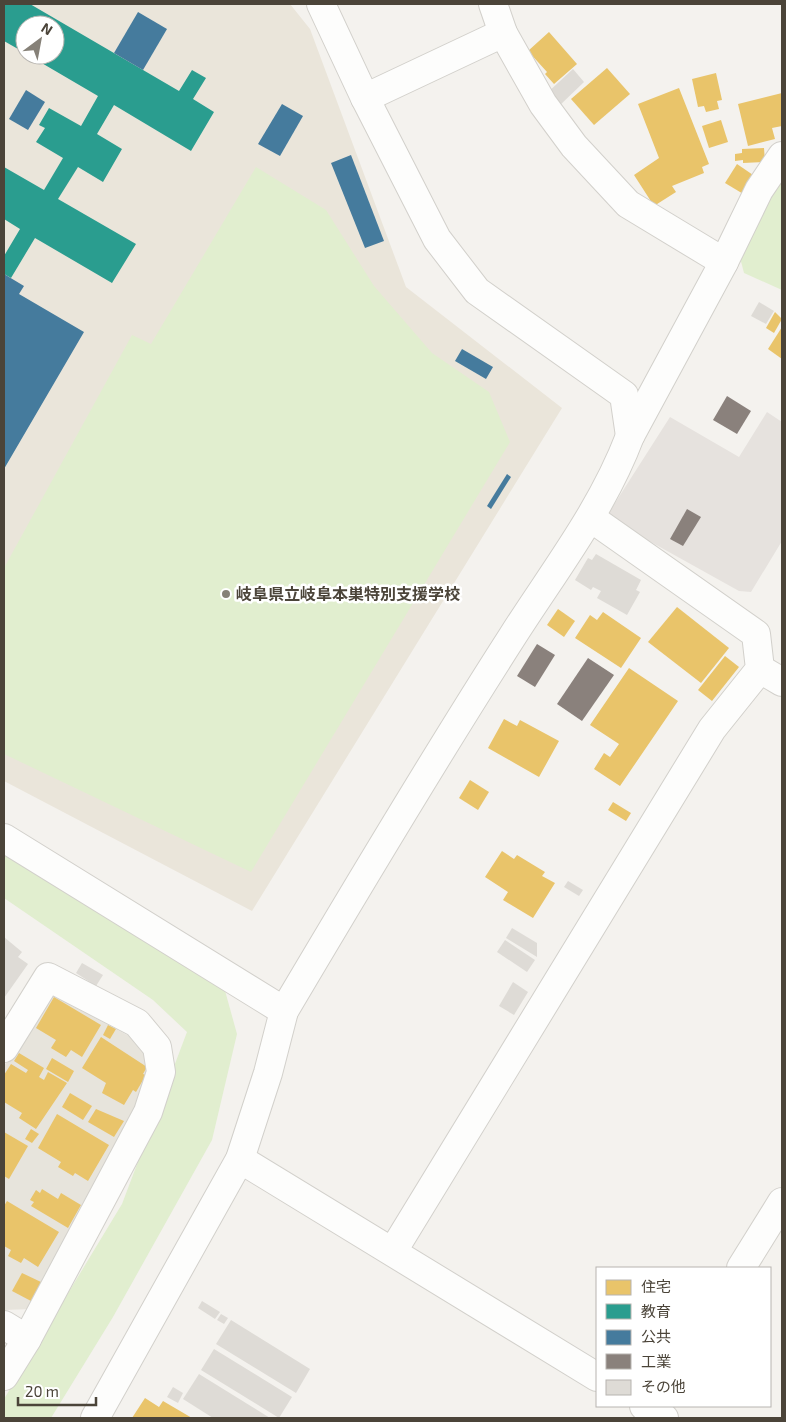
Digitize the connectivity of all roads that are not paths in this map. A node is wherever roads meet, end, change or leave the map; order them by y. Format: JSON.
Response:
{"nodes":[{"id":1,"x":321,"y":4,"type":"edge"},
{"id":2,"x":494,"y":4,"type":"edge"},
{"id":3,"x":503,"y":33,"type":"junction"},
{"id":4,"x":365,"y":98,"type":"junction"},
{"id":5,"x":782,"y":156,"type":"edge"},
{"id":6,"x":724,"y":262,"type":"junction"},
{"id":7,"x":630,"y":436,"type":"junction"},
{"id":8,"x":590,"y":518,"type":"junction"},
{"id":9,"x":771,"y":676,"type":"edge"},
{"id":10,"x":4,"y":838,"type":"edge"},
{"id":11,"x":284,"y":1011,"type":"junction"},
{"id":12,"x":4,"y":1048,"type":"edge"},
{"id":13,"x":240,"y":1159,"type":"junction"},
{"id":14,"x":782,"y":1202,"type":"edge"},
{"id":15,"x":393,"y":1251,"type":"junction"},
{"id":16,"x":742,"y":1267,"type":"edge"},
{"id":17,"x":4,"y":1324,"type":"edge"},
{"id":18,"x":27,"y":1339,"type":"junction"},
{"id":19,"x":4,"y":1376,"type":"edge"},
{"id":20,"x":596,"y":1376,"type":"edge"},
{"id":21,"x":95,"y":1418,"type":"edge"}],
"edges":[{"from":1,"to":4,"type":"street"},
{"from":2,"to":3,"type":"street"},
{"from":3,"to":4,"type":"street"},
{"from":3,"to":6,"type":"street"},
{"from":4,"to":7,"type":"street"},
{"from":5,"to":6,"type":"street"},
{"from":6,"to":7,"type":"street"},
{"from":7,"to":8,"type":"street"},
{"from":8,"to":9,"type":"street"},
{"from":8,"to":11,"type":"street"},
{"from":9,"to":15,"type":"street"},
{"from":10,"to":11,"type":"street"},
{"from":11,"to":13,"type":"street"},
{"from":12,"to":18,"type":"street"},
{"from":13,"to":15,"type":"street"},
{"from":13,"to":21,"type":"street"},
{"from":14,"to":16,"type":"street"},
{"from":15,"to":20,"type":"street"},
{"from":17,"to":18,"type":"street"},
{"from":18,"to":19,"type":"street"}]}
